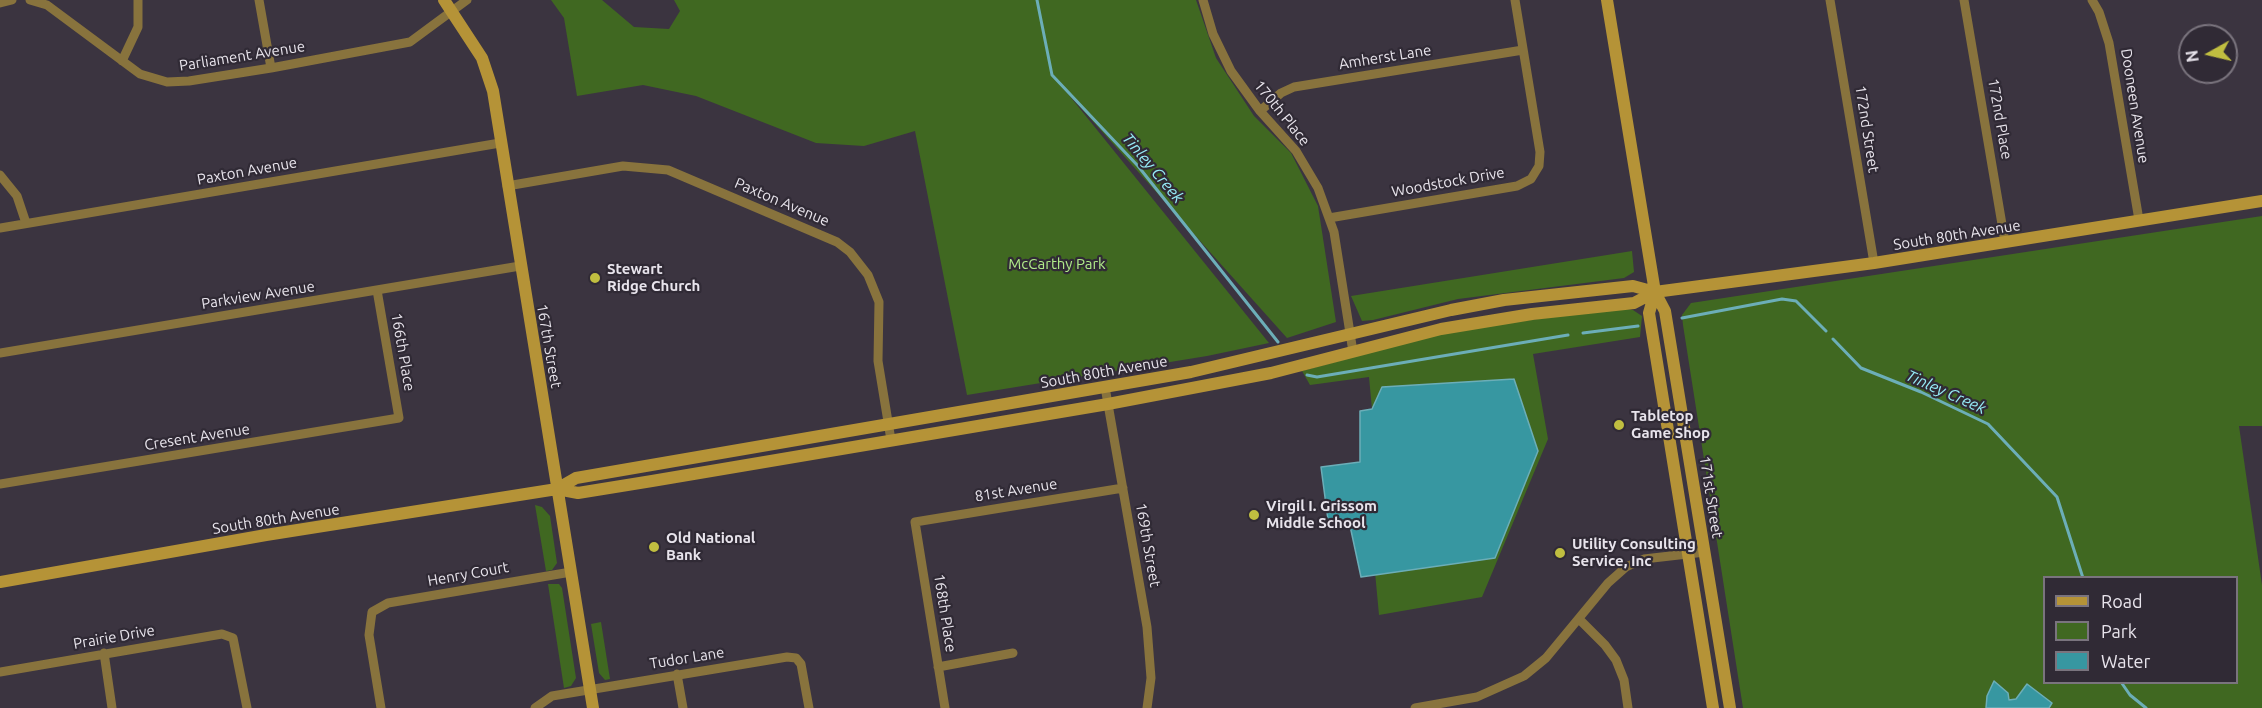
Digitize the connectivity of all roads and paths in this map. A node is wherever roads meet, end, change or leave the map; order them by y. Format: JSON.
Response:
{"nodes":[{"id":1,"x":12,"y":0,"type":"edge"},
{"id":2,"x":30,"y":0,"type":"edge"},
{"id":3,"x":138,"y":0,"type":"edge"},
{"id":4,"x":259,"y":0,"type":"edge"},
{"id":5,"x":444,"y":0,"type":"edge"},
{"id":6,"x":468,"y":0,"type":"edge"},
{"id":7,"x":1203,"y":0,"type":"edge"},
{"id":8,"x":1515,"y":0,"type":"edge"},
{"id":9,"x":1607,"y":0,"type":"edge"},
{"id":10,"x":1830,"y":0,"type":"edge"},
{"id":11,"x":1964,"y":0,"type":"edge"},
{"id":12,"x":2092,"y":0,"type":"edge"},
{"id":13,"x":0,"y":3,"type":"edge"},
{"id":14,"x":452,"y":11,"type":"junction"},
{"id":15,"x":1523,"y":50,"type":"junction"},
{"id":16,"x":122,"y":61,"type":"junction"},
{"id":17,"x":271,"y":68,"type":"junction"},
{"id":18,"x":1260,"y":111,"type":"junction"},
{"id":19,"x":500,"y":143,"type":"junction"},
{"id":20,"x":0,"y":175,"type":"edge"},
{"id":21,"x":507,"y":186,"type":"junction"},
{"id":22,"x":2262,"y":201,"type":"edge"},
{"id":23,"x":1329,"y":218,"type":"junction"},
{"id":24,"x":2139,"y":220,"type":"junction"},
{"id":25,"x":26,"y":223,"type":"junction"},
{"id":26,"x":0,"y":228,"type":"edge"},
{"id":27,"x":2005,"y":242,"type":"junction"},
{"id":28,"x":1874,"y":263,"type":"junction"},
{"id":29,"x":520,"y":266,"type":"junction"},
{"id":30,"x":377,"y":290,"type":"junction"},
{"id":31,"x":1655,"y":292,"type":"junction"},
{"id":32,"x":1350,"y":335,"type":"junction"},
{"id":33,"x":1353,"y":352,"type":"junction"},
{"id":34,"x":0,"y":353,"type":"edge"},
{"id":35,"x":1105,"y":387,"type":"junction"},
{"id":36,"x":1108,"y":404,"type":"junction"},
{"id":37,"x":399,"y":418,"type":"joint"},
{"id":38,"x":888,"y":424,"type":"junction"},
{"id":39,"x":891,"y":440,"type":"junction"},
{"id":40,"x":0,"y":484,"type":"edge"},
{"id":41,"x":1123,"y":488,"type":"junction"},
{"id":42,"x":557,"y":489,"type":"junction"},
{"id":43,"x":915,"y":522,"type":"joint"},
{"id":44,"x":1704,"y":552,"type":"junction"},
{"id":45,"x":1688,"y":554,"type":"junction"},
{"id":46,"x":571,"y":572,"type":"junction"},
{"id":47,"x":0,"y":582,"type":"edge"},
{"id":48,"x":1580,"y":620,"type":"junction"},
{"id":49,"x":104,"y":653,"type":"junction"},
{"id":50,"x":1013,"y":653,"type":"dead end"},
{"id":51,"x":938,"y":667,"type":"junction"},
{"id":52,"x":0,"y":672,"type":"edge"},
{"id":53,"x":677,"y":674,"type":"junction"},
{"id":54,"x":590,"y":689,"type":"junction"},
{"id":55,"x":112,"y":708,"type":"edge"},
{"id":56,"x":247,"y":708,"type":"edge"},
{"id":57,"x":381,"y":708,"type":"edge"},
{"id":58,"x":535,"y":708,"type":"edge"},
{"id":59,"x":593,"y":708,"type":"edge"},
{"id":60,"x":683,"y":708,"type":"edge"},
{"id":61,"x":809,"y":708,"type":"edge"},
{"id":62,"x":945,"y":708,"type":"edge"},
{"id":63,"x":1147,"y":708,"type":"edge"},
{"id":64,"x":1415,"y":708,"type":"edge"},
{"id":65,"x":1628,"y":708,"type":"edge"},
{"id":66,"x":1713,"y":708,"type":"edge"},
{"id":67,"x":1731,"y":708,"type":"edge"}],
"edges":[{"from":1,"to":13,"type":"street"},
{"from":2,"to":16,"type":"street","name":"Parliament Avenue"},
{"from":3,"to":16,"type":"street"},
{"from":4,"to":17,"type":"street"},
{"from":5,"to":14,"type":"street","name":"167th Street"},
{"from":6,"to":14,"type":"street","name":"Parliament Avenue"},
{"from":7,"to":18,"type":"street","name":"170th Place"},
{"from":8,"to":15,"type":"street","name":"Woodstock Drive"},
{"from":9,"to":31,"type":"street","name":"171st Street"},
{"from":10,"to":28,"type":"street","name":"172nd Street"},
{"from":11,"to":27,"type":"street","name":"172nd Place"},
{"from":12,"to":24,"type":"street","name":"Dooneen Avenue"},
{"from":14,"to":17,"type":"street","name":"Parliament Avenue"},
{"from":14,"to":19,"type":"street","name":"167th Street"},
{"from":15,"to":18,"type":"street","name":"Amherst Lane"},
{"from":15,"to":23,"type":"street","name":"Woodstock Drive"},
{"from":16,"to":17,"type":"street","name":"Parliament Avenue"},
{"from":18,"to":23,"type":"street","name":"170th Place"},
{"from":19,"to":21,"type":"street","name":"167th Street"},
{"from":19,"to":25,"type":"street","name":"Paxton Avenue"},
{"from":20,"to":25,"type":"street"},
{"from":21,"to":29,"type":"street","name":"167th Street"},
{"from":21,"to":38,"type":"street","name":"Paxton Avenue"},
{"from":22,"to":24,"type":"street","name":"South 80th Avenue"},
{"from":23,"to":32,"type":"street","name":"170th Place"},
{"from":24,"to":27,"type":"street","name":"South 80th Avenue"},
{"from":25,"to":26,"type":"street","name":"Paxton Avenue"},
{"from":27,"to":28,"type":"street","name":"South 80th Avenue"},
{"from":28,"to":31,"type":"street","name":"South 80th Avenue"},
{"from":29,"to":30,"type":"street","name":"Parkview Avenue"},
{"from":29,"to":42,"type":"street","name":"167th Street"},
{"from":30,"to":34,"type":"street","name":"Parkview Avenue"},
{"from":30,"to":37,"type":"street","name":"166th Place"},
{"from":31,"to":32,"type":"street","name":"South 80th Avenue"},
{"from":31,"to":33,"type":"street","name":"South 80th Avenue"},
{"from":31,"to":44,"type":"street","name":"171st Street"},
{"from":31,"to":45,"type":"street","name":"171st Street"},
{"from":32,"to":33,"type":"street","name":"170th Place"},
{"from":32,"to":35,"type":"street","name":"South 80th Avenue"},
{"from":33,"to":36,"type":"street","name":"South 80th Avenue"},
{"from":35,"to":36,"type":"street","name":"169th Street"},
{"from":35,"to":38,"type":"street","name":"South 80th Avenue"},
{"from":36,"to":39,"type":"street","name":"South 80th Avenue"},
{"from":36,"to":41,"type":"street","name":"169th Street"},
{"from":37,"to":40,"type":"street","name":"Cresent Avenue"},
{"from":38,"to":39,"type":"street","name":"Paxton Avenue"},
{"from":38,"to":42,"type":"street","name":"South 80th Avenue"},
{"from":39,"to":42,"type":"street","name":"South 80th Avenue"},
{"from":41,"to":43,"type":"street","name":"81st Avenue"},
{"from":41,"to":63,"type":"street","name":"169th Street"},
{"from":42,"to":46,"type":"street","name":"167th Street"},
{"from":42,"to":47,"type":"street","name":"South 80th Avenue"},
{"from":43,"to":51,"type":"street","name":"168th Place"},
{"from":44,"to":45,"type":"street"},
{"from":44,"to":67,"type":"street","name":"171st Street"},
{"from":45,"to":48,"type":"street"},
{"from":45,"to":66,"type":"street","name":"171st Street"},
{"from":46,"to":54,"type":"street","name":"167th Street"},
{"from":46,"to":57,"type":"street","name":"Henry Court"},
{"from":48,"to":64,"type":"street"},
{"from":48,"to":65,"type":"street"},
{"from":49,"to":52,"type":"street","name":"Prairie Drive"},
{"from":49,"to":55,"type":"street"},
{"from":49,"to":56,"type":"street","name":"Prairie Drive"},
{"from":50,"to":51,"type":"street"},
{"from":51,"to":62,"type":"street","name":"168th Place"},
{"from":53,"to":54,"type":"street","name":"Tudor Lane"},
{"from":53,"to":60,"type":"street"},
{"from":53,"to":61,"type":"street","name":"Tudor Lane"},
{"from":54,"to":58,"type":"street","name":"Tudor Lane"},
{"from":54,"to":59,"type":"street","name":"167th Street"}]}
